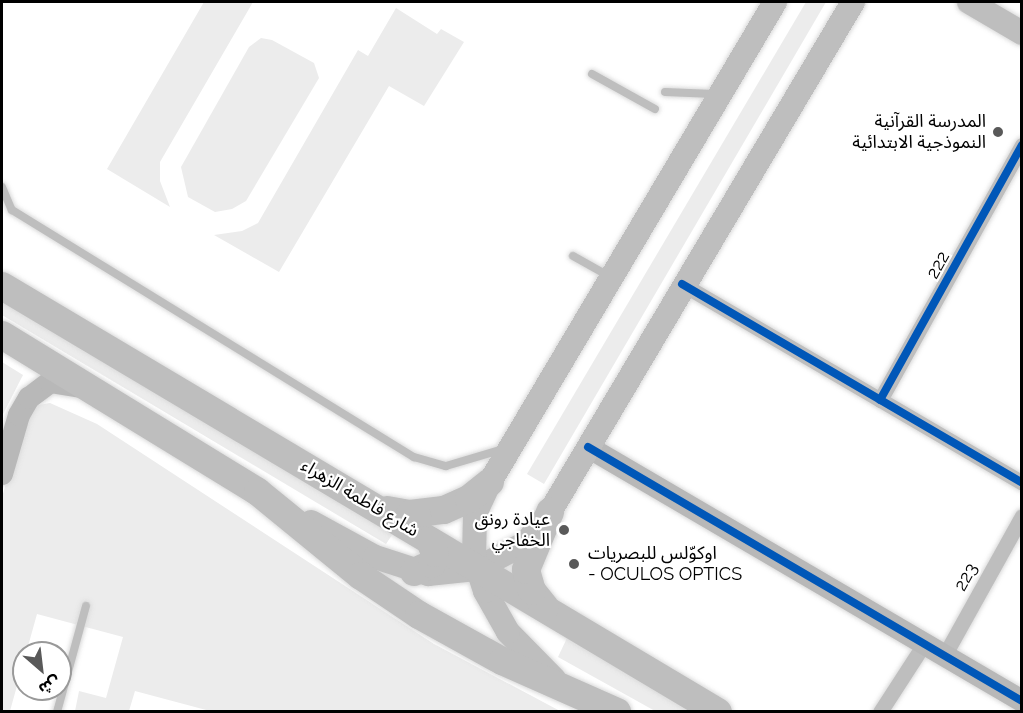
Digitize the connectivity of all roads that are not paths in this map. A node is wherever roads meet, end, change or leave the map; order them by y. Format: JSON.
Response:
{"nodes":[{"id":1,"x":775,"y":2,"type":"edge"},
{"id":2,"x":853,"y":2,"type":"edge"},
{"id":3,"x":969,"y":2,"type":"edge"},
{"id":4,"x":1022,"y":33,"type":"edge"},
{"id":5,"x":592,"y":74,"type":"dead end"},
{"id":6,"x":665,"y":92,"type":"dead end"},
{"id":7,"x":722,"y":93,"type":"junction"},
{"id":8,"x":655,"y":110,"type":"dead end"},
{"id":9,"x":1022,"y":145,"type":"edge"},
{"id":10,"x":2,"y":187,"type":"edge"},
{"id":11,"x":573,"y":256,"type":"dead end"},
{"id":12,"x":612,"y":279,"type":"junction"},
{"id":13,"x":682,"y":284,"type":"junction"},
{"id":14,"x":2,"y":286,"type":"edge"},
{"id":15,"x":2,"y":334,"type":"edge"},
{"id":16,"x":102,"y":394,"type":"junction"},
{"id":17,"x":880,"y":400,"type":"junction"},
{"id":18,"x":516,"y":440,"type":"junction"},
{"id":19,"x":588,"y":447,"type":"junction"},
{"id":20,"x":2,"y":474,"type":"edge"},
{"id":21,"x":490,"y":482,"type":"junction"},
{"id":22,"x":1022,"y":483,"type":"edge"},
{"id":23,"x":258,"y":492,"type":"junction"},
{"id":24,"x":362,"y":499,"type":"junction"},
{"id":25,"x":550,"y":512,"type":"junction"},
{"id":26,"x":1022,"y":516,"type":"edge"},
{"id":27,"x":475,"y":519,"type":"junction"},
{"id":28,"x":430,"y":540,"type":"junction"},
{"id":29,"x":512,"y":553,"type":"junction"},
{"id":30,"x":476,"y":569,"type":"junction"},
{"id":31,"x":414,"y":572,"type":"junction"},
{"id":32,"x":86,"y":606,"type":"dead end"},
{"id":33,"x":559,"y":618,"type":"junction"},
{"id":34,"x":924,"y":644,"type":"junction"},
{"id":35,"x":944,"y":656,"type":"junction"},
{"id":36,"x":581,"y":695,"type":"junction"},
{"id":37,"x":1022,"y":701,"type":"edge"},
{"id":38,"x":57,"y":711,"type":"edge"},
{"id":39,"x":617,"y":711,"type":"edge"},
{"id":40,"x":718,"y":711,"type":"edge"},
{"id":41,"x":880,"y":711,"type":"edge"}],
"edges":[{"from":1,"to":7,"type":"main road"},
{"from":2,"to":13,"type":"main road"},
{"from":3,"to":4,"type":"main road"},
{"from":5,"to":8,"type":"lane"},
{"from":6,"to":7,"type":"lane"},
{"from":7,"to":12,"type":"main road"},
{"from":9,"to":17,"type":"street","name":"222"},
{"from":10,"to":18,"type":"lane"},
{"from":11,"to":12,"type":"lane"},
{"from":12,"to":18,"type":"main road"},
{"from":13,"to":17,"type":"street"},
{"from":13,"to":19,"type":"main road"},
{"from":14,"to":24,"type":"highway","name":"شارع فاطمة الزهراء"},
{"from":15,"to":16,"type":"highway"},
{"from":16,"to":20,"type":"street"},
{"from":16,"to":23,"type":"highway"},
{"from":17,"to":22,"type":"street"},
{"from":18,"to":21,"type":"main road"},
{"from":19,"to":25,"type":"main road"},
{"from":19,"to":34,"type":"street"},
{"from":21,"to":24,"type":"highway"},
{"from":21,"to":27,"type":"main road"},
{"from":23,"to":31,"type":"main road"},
{"from":23,"to":36,"type":"highway"},
{"from":24,"to":28,"type":"highway","name":"شارع فاطمة الزهراء"},
{"from":25,"to":29,"type":"main road"},
{"from":25,"to":33,"type":"highway"},
{"from":26,"to":35,"type":"street","name":"223"},
{"from":27,"to":29,"type":"main road"},
{"from":27,"to":30,"type":"main road"},
{"from":28,"to":30,"type":"highway","name":"شارع فاطمة الزهراء"},
{"from":28,"to":31,"type":"highway"},
{"from":29,"to":30,"type":"main road"},
{"from":30,"to":31,"type":"main road"},
{"from":30,"to":33,"type":"highway","name":"شارع فاطمة الزهراء"},
{"from":30,"to":36,"type":"main road"},
{"from":32,"to":38,"type":"lane"},
{"from":33,"to":40,"type":"highway","name":"شارع فاطمة الزهراء"},
{"from":34,"to":35,"type":"street"},
{"from":34,"to":41,"type":"street"},
{"from":35,"to":37,"type":"street"},
{"from":36,"to":39,"type":"highway"}]}
